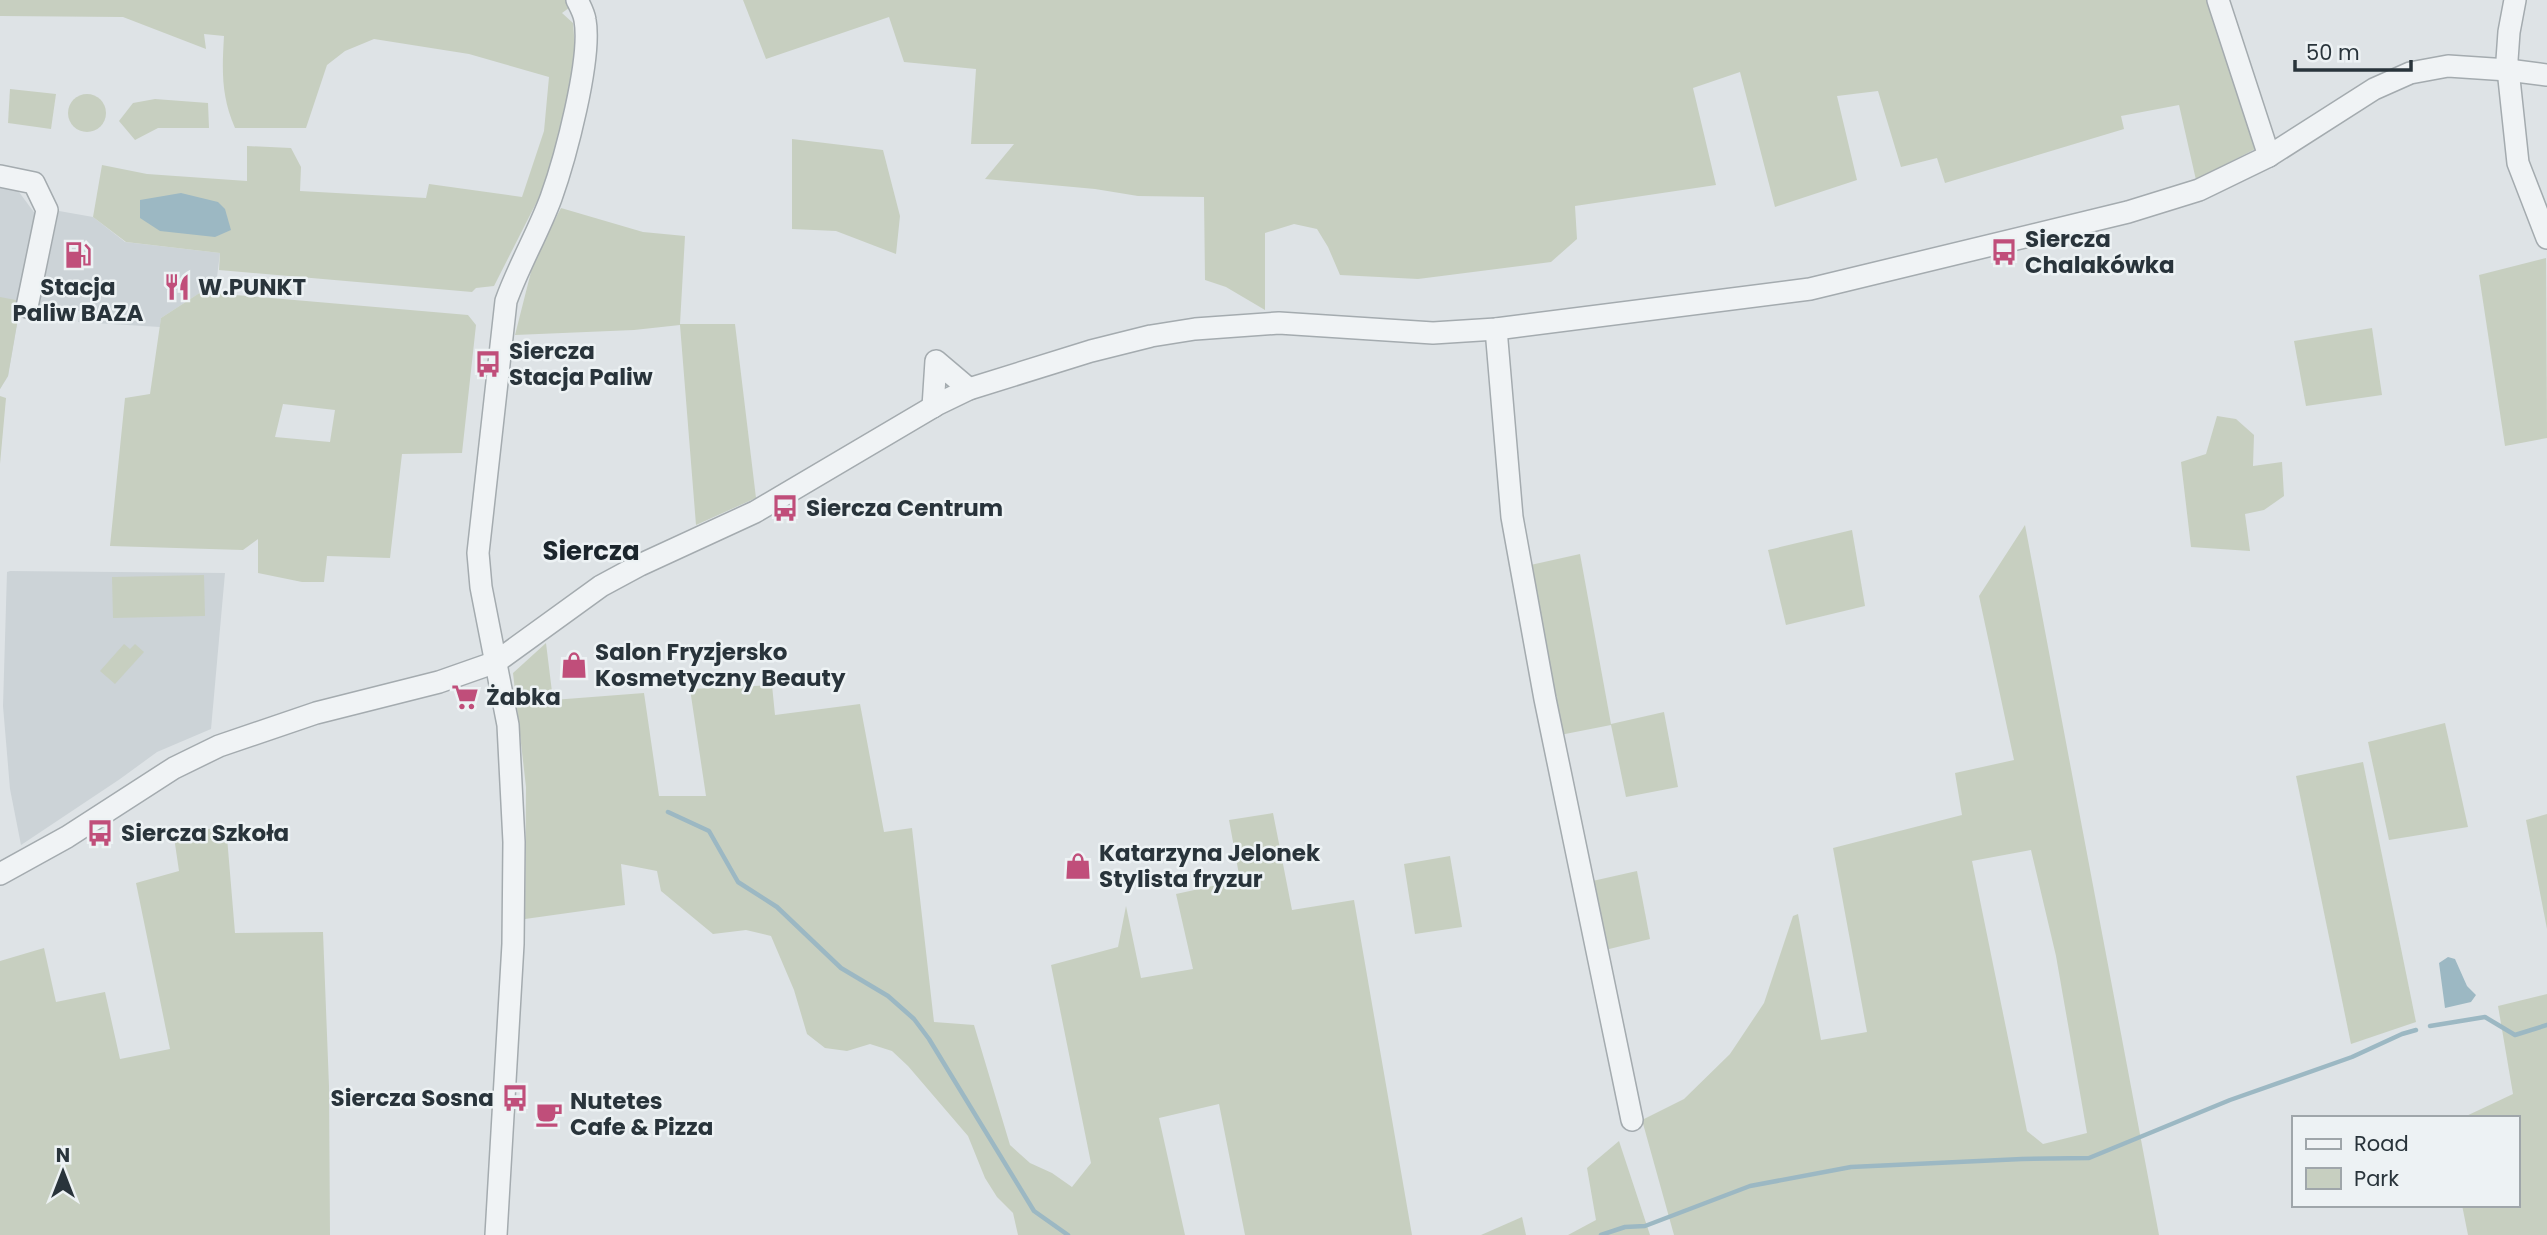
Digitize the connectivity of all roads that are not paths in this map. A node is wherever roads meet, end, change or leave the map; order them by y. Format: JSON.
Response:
{"nodes":[{"id":1,"x":577,"y":0,"type":"edge"},
{"id":2,"x":2218,"y":0,"type":"edge"},
{"id":3,"x":2515,"y":0,"type":"edge"},
{"id":4,"x":2508,"y":70,"type":"junction"},
{"id":5,"x":2547,"y":75,"type":"edge"},
{"id":6,"x":2269,"y":156,"type":"junction"},
{"id":7,"x":0,"y":176,"type":"edge"},
{"id":8,"x":2547,"y":238,"type":"edge"},
{"id":9,"x":27,"y":307,"type":"dead end"},
{"id":10,"x":1496,"y":329,"type":"junction"},
{"id":11,"x":969,"y":389,"type":"junction"},
{"id":12,"x":933,"y":407,"type":"junction"},
{"id":13,"x":496,"y":662,"type":"junction"},
{"id":14,"x":0,"y":874,"type":"edge"},
{"id":15,"x":1632,"y":1120,"type":"dead end"},
{"id":16,"x":496,"y":1235,"type":"edge"}],
"edges":[{"from":1,"to":13,"type":"street"},
{"from":2,"to":6,"type":"street"},
{"from":3,"to":4,"type":"street"},
{"from":4,"to":5,"type":"street"},
{"from":4,"to":6,"type":"street"},
{"from":4,"to":8,"type":"street"},
{"from":6,"to":10,"type":"street"},
{"from":7,"to":9,"type":"street"},
{"from":10,"to":11,"type":"street"},
{"from":10,"to":15,"type":"street"},
{"from":11,"to":12,"type":"street"},
{"from":11,"to":12,"type":"street"},
{"from":12,"to":13,"type":"street"},
{"from":13,"to":14,"type":"street"},
{"from":13,"to":16,"type":"street"}]}
